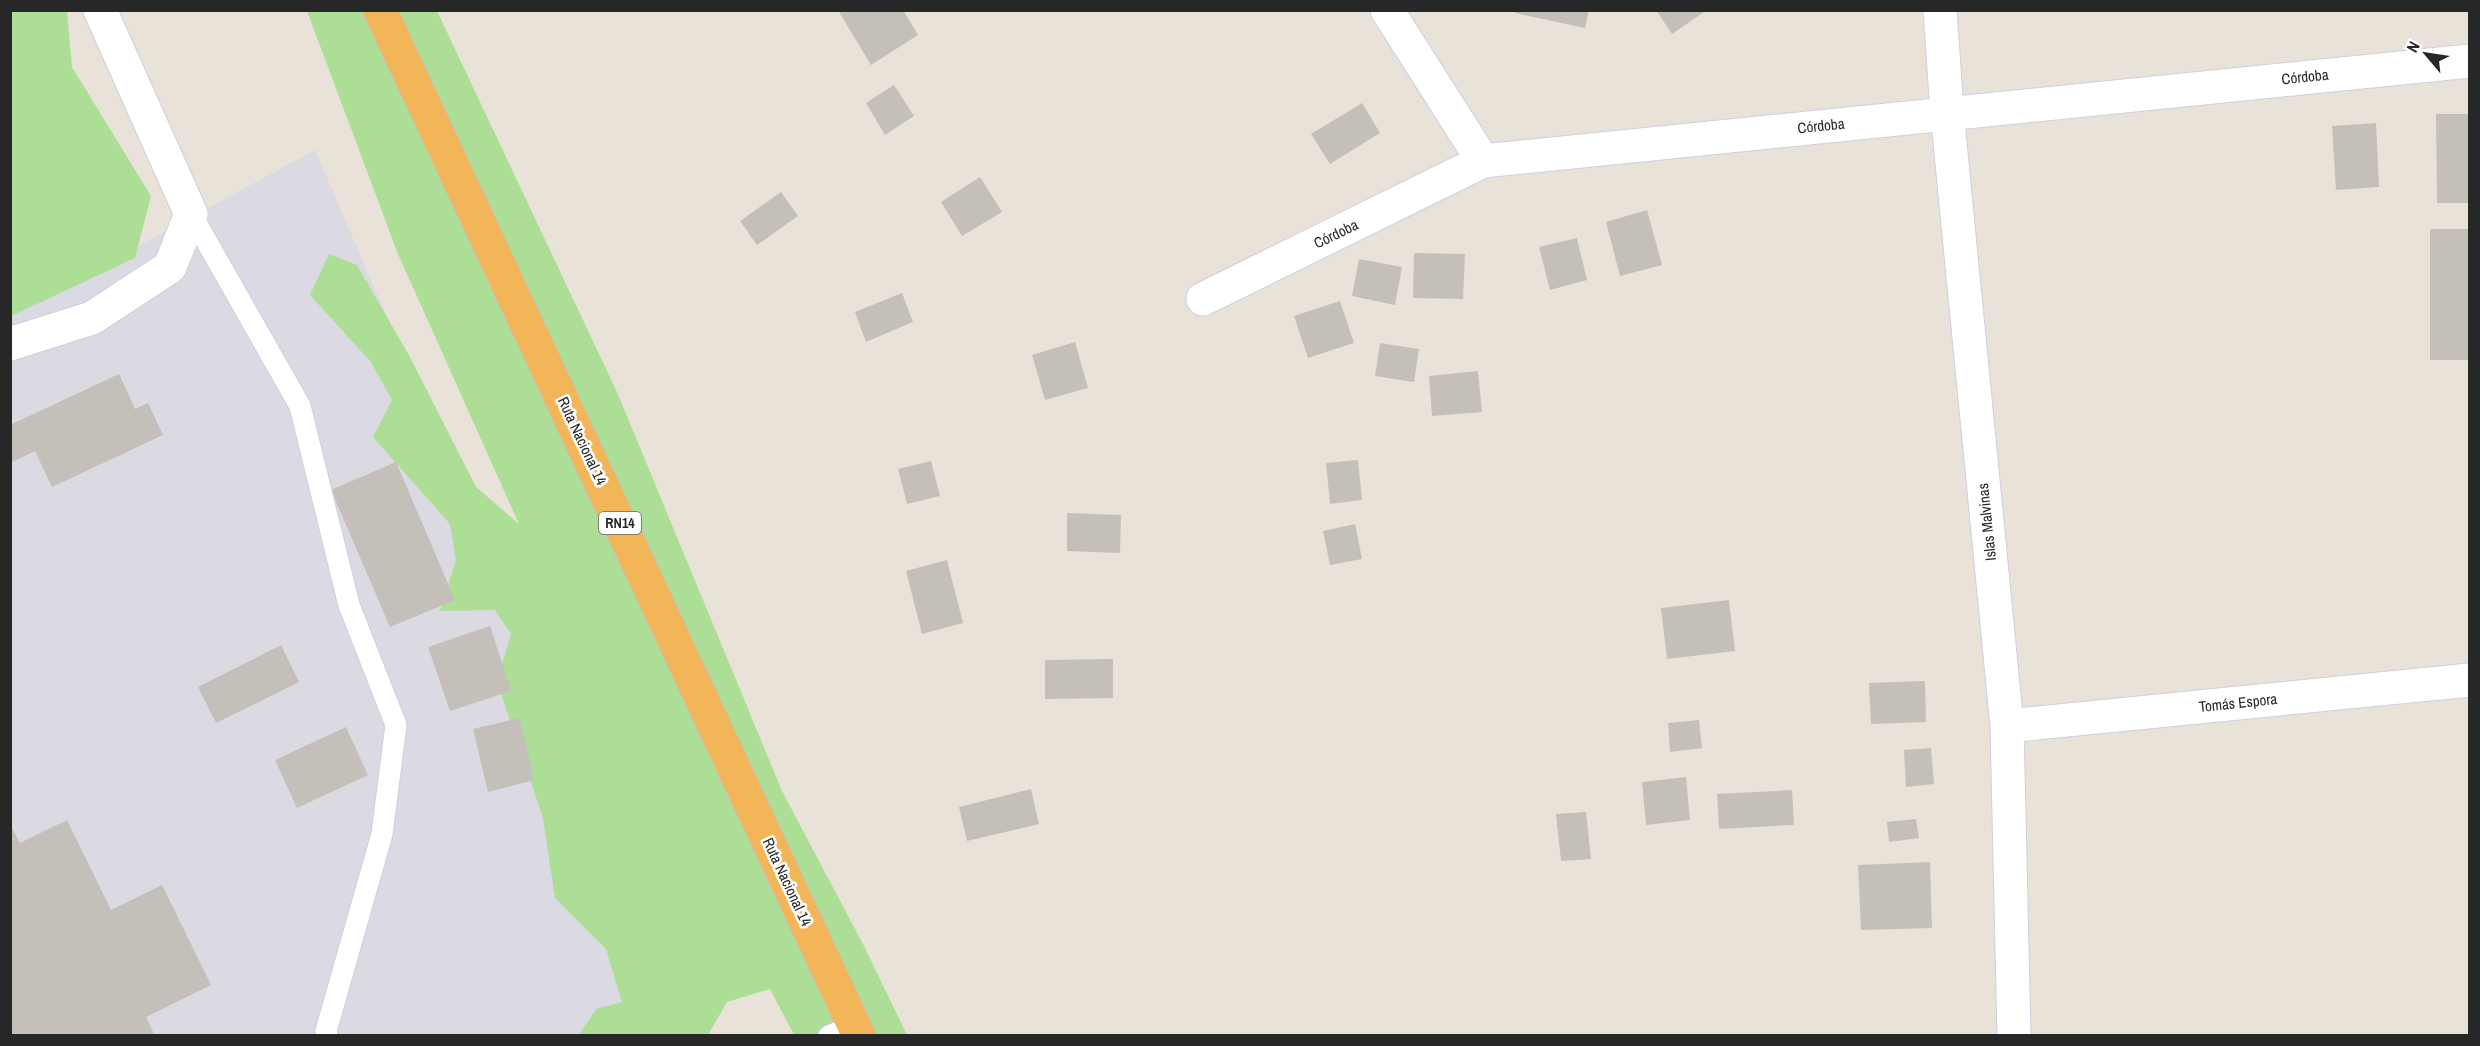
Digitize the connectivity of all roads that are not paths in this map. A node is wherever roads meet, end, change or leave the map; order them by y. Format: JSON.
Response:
{"nodes":[{"id":1,"x":100,"y":10,"type":"edge"},
{"id":2,"x":380,"y":10,"type":"edge"},
{"id":3,"x":1387,"y":10,"type":"edge"},
{"id":4,"x":1940,"y":10,"type":"edge"},
{"id":5,"x":2469,"y":61,"type":"edge"},
{"id":6,"x":1947,"y":112,"type":"junction"},
{"id":7,"x":1483,"y":161,"type":"junction"},
{"id":8,"x":191,"y":214,"type":"junction"},
{"id":9,"x":1203,"y":299,"type":"dead end"},
{"id":10,"x":10,"y":345,"type":"edge"},
{"id":11,"x":2469,"y":680,"type":"edge"},
{"id":12,"x":2007,"y":726,"type":"junction"},
{"id":13,"x":847,"y":1032,"type":"edge"},
{"id":14,"x":327,"y":1035,"type":"edge"},
{"id":15,"x":2014,"y":1035,"type":"edge"}],
"edges":[{"from":1,"to":8,"type":"street"},
{"from":2,"to":13,"type":"highway","name":"Ruta Nacional 14","number":"RN14"},
{"from":3,"to":7,"type":"street"},
{"from":4,"to":6,"type":"street","name":"Islas Malvinas"},
{"from":5,"to":6,"type":"street","name":"Córdoba"},
{"from":6,"to":7,"type":"street","name":"Córdoba"},
{"from":6,"to":12,"type":"street","name":"Islas Malvinas"},
{"from":7,"to":9,"type":"street","name":"Córdoba"},
{"from":8,"to":10,"type":"street"},
{"from":8,"to":14,"type":"lane"},
{"from":11,"to":12,"type":"street","name":"Tomás Espora"},
{"from":12,"to":15,"type":"street","name":"Islas Malvinas"}]}
